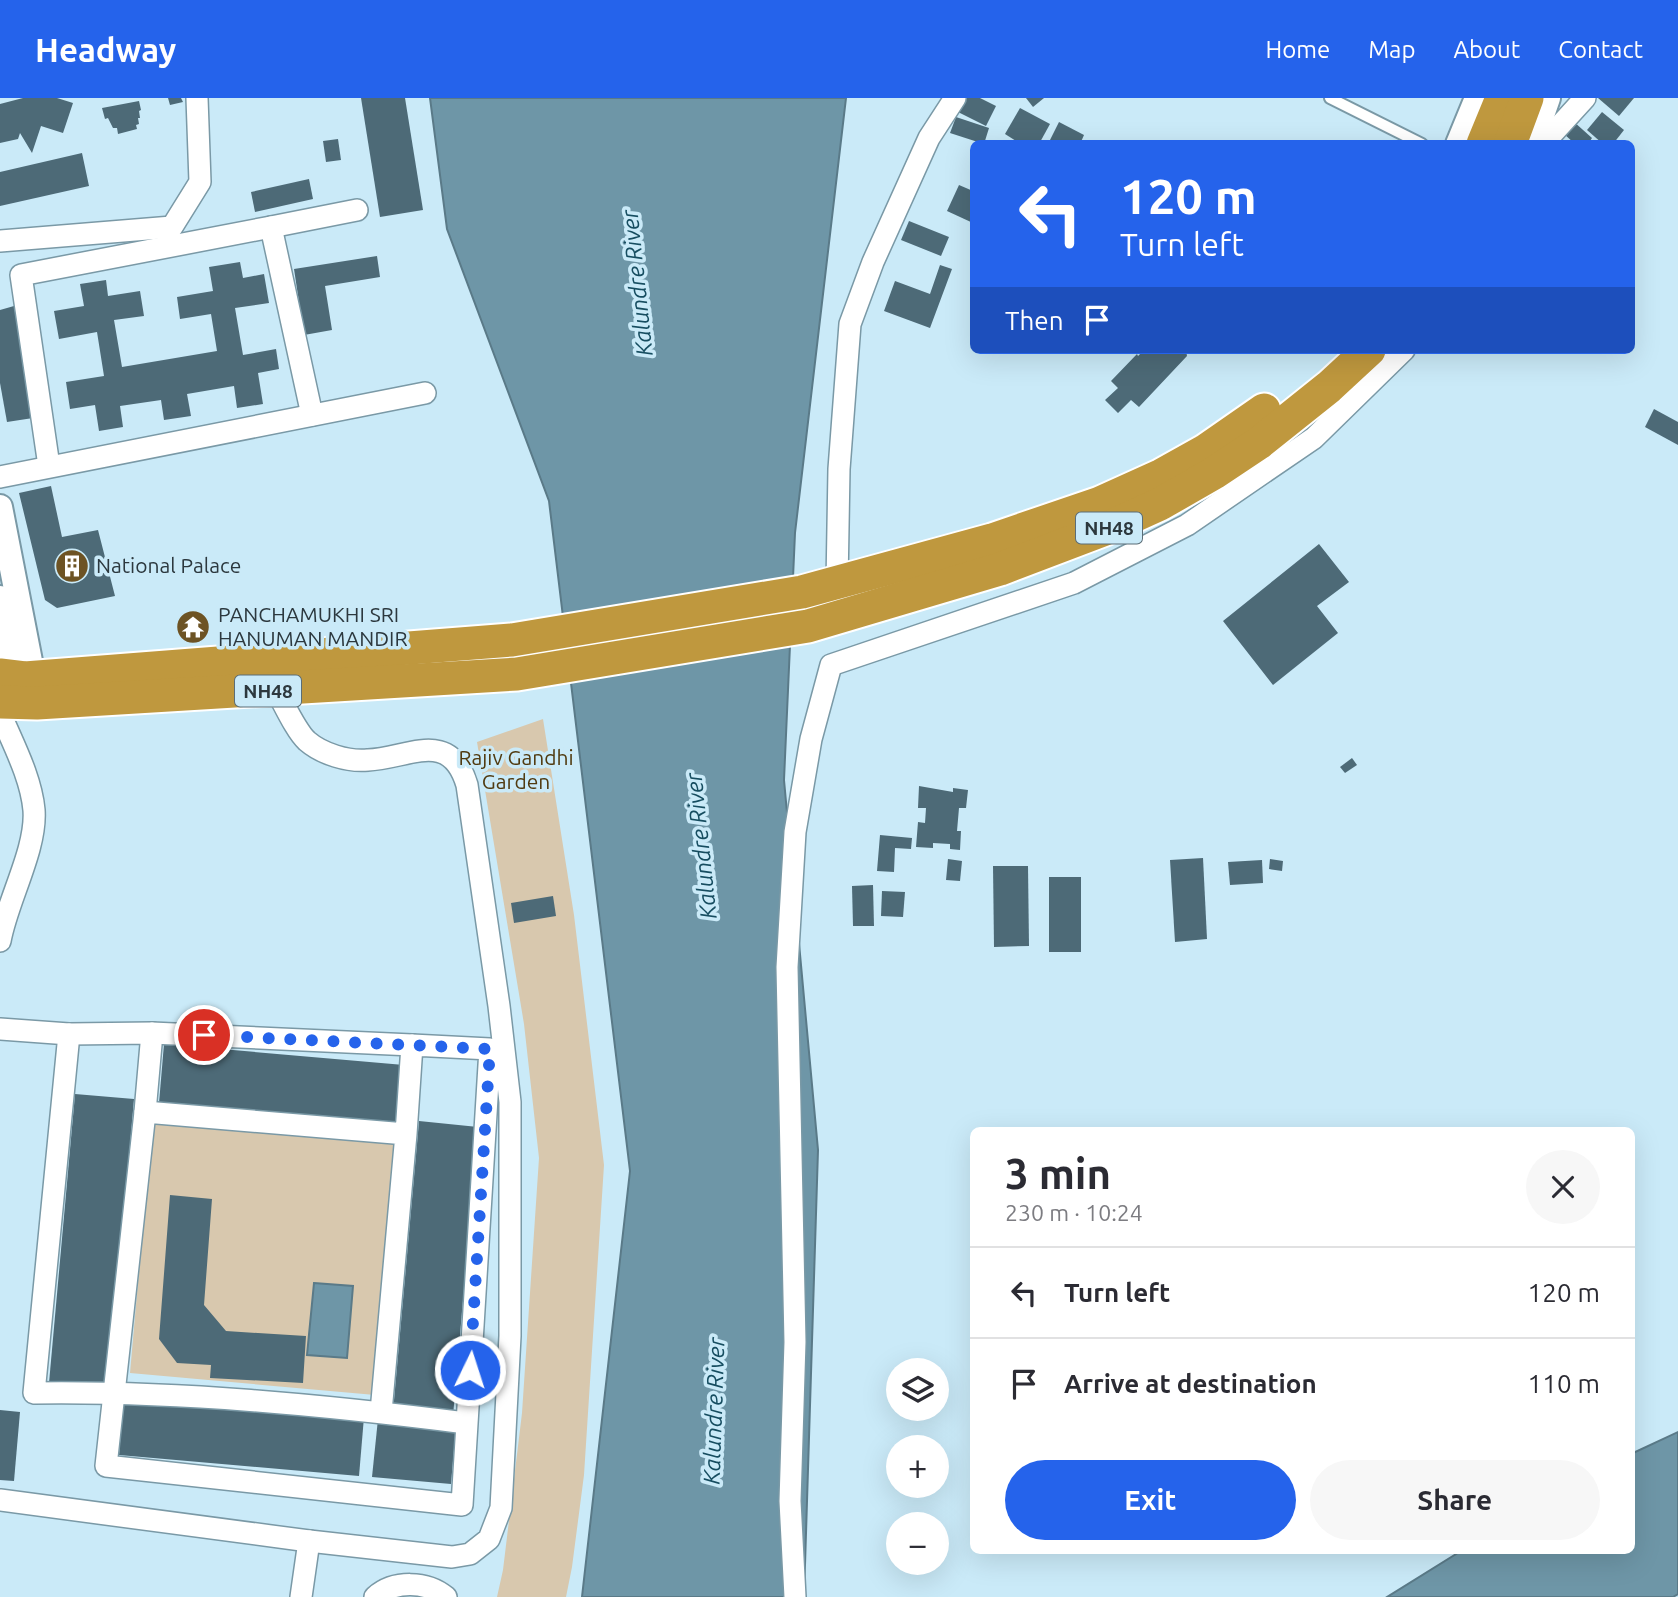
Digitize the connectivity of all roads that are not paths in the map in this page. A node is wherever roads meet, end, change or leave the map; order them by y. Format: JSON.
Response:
{"nodes":[{"id":1,"x":197,"y":98,"type":"edge"},
{"id":2,"x":955,"y":98,"type":"edge"},
{"id":3,"x":1330,"y":98,"type":"edge"},
{"id":4,"x":1477,"y":98,"type":"edge"},
{"id":5,"x":1502,"y":98,"type":"edge"},
{"id":6,"x":1527,"y":98,"type":"edge"},
{"id":7,"x":1548,"y":98,"type":"edge"},
{"id":8,"x":1585,"y":98,"type":"edge"},
{"id":9,"x":1414,"y":140,"type":"edge"},
{"id":10,"x":1460,"y":140,"type":"edge"},
{"id":11,"x":1485,"y":140,"type":"edge"},
{"id":12,"x":1511,"y":140,"type":"edge"},
{"id":13,"x":1533,"y":140,"type":"edge"},
{"id":14,"x":1547,"y":140,"type":"edge"},
{"id":15,"x":357,"y":210,"type":"dead end"},
{"id":16,"x":271,"y":227,"type":"junction"},
{"id":17,"x":0,"y":241,"type":"edge"},
{"id":18,"x":1331,"y":354,"type":"edge"},
{"id":19,"x":1365,"y":354,"type":"edge"},
{"id":20,"x":1400,"y":354,"type":"edge"},
{"id":21,"x":425,"y":393,"type":"dead end"},
{"id":22,"x":312,"y":415,"type":"junction"},
{"id":23,"x":49,"y":467,"type":"junction"},
{"id":24,"x":0,"y":477,"type":"edge"},
{"id":25,"x":0,"y":507,"type":"edge"},
{"id":26,"x":837,"y":584,"type":"junction"},
{"id":27,"x":0,"y":598,"type":"edge"},
{"id":28,"x":276,"y":690,"type":"junction"},
{"id":29,"x":15,"y":693,"type":"edge"},
{"id":30,"x":0,"y":941,"type":"edge"},
{"id":31,"x":0,"y":1029,"type":"edge"},
{"id":32,"x":152,"y":1033,"type":"junction"},
{"id":33,"x":69,"y":1034,"type":"junction"},
{"id":34,"x":412,"y":1045,"type":"junction"},
{"id":35,"x":145,"y":1112,"type":"junction"},
{"id":36,"x":406,"y":1134,"type":"junction"},
{"id":37,"x":115,"y":1392,"type":"junction"},
{"id":38,"x":381,"y":1412,"type":"junction"},
{"id":39,"x":466,"y":1423,"type":"junction"},
{"id":40,"x":0,"y":1500,"type":"edge"},
{"id":41,"x":309,"y":1541,"type":"junction"},
{"id":42,"x":301,"y":1597,"type":"edge"},
{"id":43,"x":375,"y":1597,"type":"edge"},
{"id":44,"x":446,"y":1597,"type":"edge"},
{"id":45,"x":796,"y":1597,"type":"edge"}],
"edges":[{"from":1,"to":17,"type":"street"},
{"from":2,"to":26,"type":"street"},
{"from":3,"to":9,"type":"lane"},
{"from":4,"to":10,"type":"street"},
{"from":5,"to":11,"type":"highway"},
{"from":6,"to":12,"type":"highway"},
{"from":7,"to":13,"type":"street"},
{"from":8,"to":14,"type":"street"},
{"from":15,"to":16,"type":"street"},
{"from":16,"to":22,"type":"street"},
{"from":16,"to":23,"type":"street"},
{"from":18,"to":26,"type":"highway","number":"NH48"},
{"from":19,"to":28,"type":"highway","number":"NH48"},
{"from":20,"to":45,"type":"street"},
{"from":21,"to":22,"type":"street"},
{"from":22,"to":23,"type":"street"},
{"from":23,"to":24,"type":"street"},
{"from":25,"to":29,"type":"street"},
{"from":26,"to":29,"type":"highway","number":"NH48"},
{"from":27,"to":29,"type":"street"},
{"from":28,"to":29,"type":"highway","number":"NH48"},
{"from":28,"to":41,"type":"street"},
{"from":29,"to":30,"type":"street"},
{"from":31,"to":33,"type":"street"},
{"from":32,"to":33,"type":"street"},
{"from":32,"to":34,"type":"street"},
{"from":32,"to":35,"type":"street"},
{"from":33,"to":37,"type":"street"},
{"from":34,"to":36,"type":"street"},
{"from":34,"to":39,"type":"street"},
{"from":35,"to":36,"type":"street"},
{"from":35,"to":37,"type":"street"},
{"from":36,"to":38,"type":"street"},
{"from":37,"to":38,"type":"street"},
{"from":37,"to":39,"type":"street"},
{"from":38,"to":39,"type":"street"},
{"from":40,"to":41,"type":"street"},
{"from":41,"to":42,"type":"street"},
{"from":43,"to":44,"type":"street"}]}
